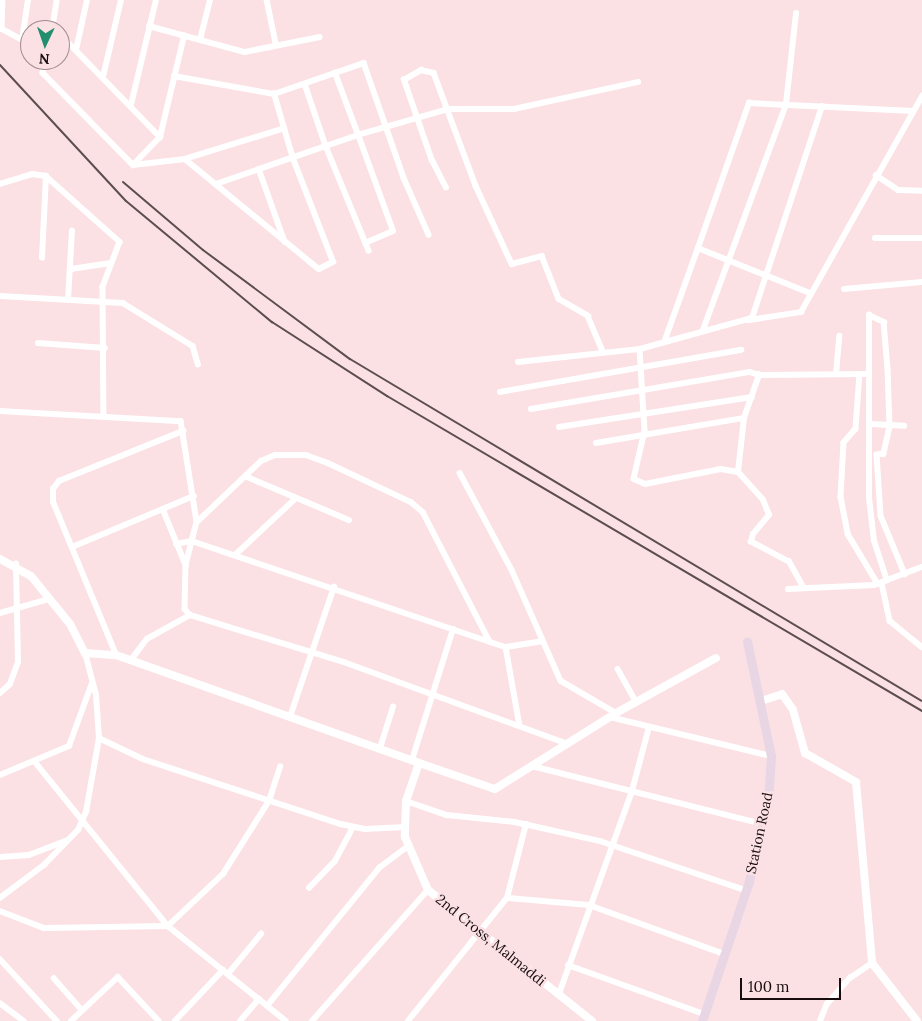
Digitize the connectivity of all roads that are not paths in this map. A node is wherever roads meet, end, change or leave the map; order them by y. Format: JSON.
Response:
{"nodes":[{"id":1,"x":4,"y":0,"type":"edge"},
{"id":2,"x":28,"y":0,"type":"edge"},
{"id":3,"x":57,"y":0,"type":"edge"},
{"id":4,"x":87,"y":0,"type":"edge"},
{"id":5,"x":121,"y":0,"type":"edge"},
{"id":6,"x":156,"y":0,"type":"edge"},
{"id":7,"x":210,"y":0,"type":"edge"},
{"id":8,"x":267,"y":0,"type":"edge"},
{"id":9,"x":796,"y":14,"type":"dead end"},
{"id":10,"x":25,"y":20,"type":"edge"},
{"id":11,"x":54,"y":20,"type":"edge"},
{"id":12,"x":150,"y":26,"type":"junction"},
{"id":13,"x":184,"y":36,"type":"junction"},
{"id":14,"x":320,"y":37,"type":"dead end"},
{"id":15,"x":20,"y":39,"type":"edge"},
{"id":16,"x":200,"y":40,"type":"junction"},
{"id":17,"x":276,"y":43,"type":"junction"},
{"id":18,"x":70,"y":44,"type":"edge"},
{"id":19,"x":76,"y":50,"type":"junction"},
{"id":20,"x":43,"y":70,"type":"edge"},
{"id":21,"x":335,"y":73,"type":"junction"},
{"id":22,"x":174,"y":76,"type":"junction"},
{"id":23,"x":103,"y":77,"type":"junction"},
{"id":24,"x":638,"y":82,"type":"dead end"},
{"id":25,"x":305,"y":84,"type":"junction"},
{"id":26,"x":274,"y":94,"type":"junction"},
{"id":27,"x":922,"y":96,"type":"edge"},
{"id":28,"x":786,"y":104,"type":"junction"},
{"id":29,"x":130,"y":105,"type":"junction"},
{"id":30,"x":822,"y":106,"type":"junction"},
{"id":31,"x":448,"y":109,"type":"junction"},
{"id":32,"x":913,"y":111,"type":"junction"},
{"id":33,"x":416,"y":118,"type":"junction"},
{"id":34,"x":386,"y":126,"type":"junction"},
{"id":35,"x":282,"y":129,"type":"junction"},
{"id":36,"x":358,"y":135,"type":"junction"},
{"id":37,"x":160,"y":137,"type":"junction"},
{"id":38,"x":326,"y":146,"type":"junction"},
{"id":39,"x":185,"y":159,"type":"junction"},
{"id":40,"x":293,"y":159,"type":"junction"},
{"id":41,"x":133,"y":165,"type":"junction"},
{"id":42,"x":259,"y":169,"type":"junction"},
{"id":43,"x":876,"y":175,"type":"junction"},
{"id":44,"x":46,"y":176,"type":"junction"},
{"id":45,"x":0,"y":184,"type":"edge"},
{"id":46,"x":216,"y":184,"type":"junction"},
{"id":47,"x":446,"y":188,"type":"dead end"},
{"id":48,"x":922,"y":191,"type":"edge"},
{"id":49,"x":72,"y":231,"type":"dead end"},
{"id":50,"x":429,"y":235,"type":"dead end"},
{"id":51,"x":875,"y":238,"type":"dead end"},
{"id":52,"x":922,"y":238,"type":"edge"},
{"id":53,"x":365,"y":243,"type":"junction"},
{"id":54,"x":286,"y":244,"type":"junction"},
{"id":55,"x":698,"y":248,"type":"junction"},
{"id":56,"x":369,"y":251,"type":"dead end"},
{"id":57,"x":42,"y":258,"type":"dead end"},
{"id":58,"x":728,"y":259,"type":"junction"},
{"id":59,"x":111,"y":263,"type":"junction"},
{"id":60,"x":71,"y":268,"type":"junction"},
{"id":61,"x":765,"y":273,"type":"junction"},
{"id":62,"x":922,"y":282,"type":"edge"},
{"id":63,"x":844,"y":290,"type":"dead end"},
{"id":64,"x":810,"y":293,"type":"junction"},
{"id":65,"x":0,"y":296,"type":"edge"},
{"id":66,"x":68,"y":300,"type":"junction"},
{"id":67,"x":102,"y":301,"type":"junction"},
{"id":68,"x":752,"y":318,"type":"junction"},
{"id":69,"x":704,"y":330,"type":"junction"},
{"id":70,"x":839,"y":336,"type":"dead end"},
{"id":71,"x":665,"y":340,"type":"junction"},
{"id":72,"x":38,"y":342,"type":"dead end"},
{"id":73,"x":105,"y":348,"type":"junction"},
{"id":74,"x":640,"y":349,"type":"junction"},
{"id":75,"x":742,"y":350,"type":"dead end"},
{"id":76,"x":603,"y":352,"type":"junction"},
{"id":77,"x":518,"y":362,"type":"dead end"},
{"id":78,"x":198,"y":364,"type":"dead end"},
{"id":79,"x":642,"y":366,"type":"junction"},
{"id":80,"x":836,"y":374,"type":"junction"},
{"id":81,"x":860,"y":374,"type":"junction"},
{"id":82,"x":869,"y":374,"type":"junction"},
{"id":83,"x":759,"y":375,"type":"junction"},
{"id":84,"x":644,"y":389,"type":"junction"},
{"id":85,"x":500,"y":392,"type":"dead end"},
{"id":86,"x":752,"y":397,"type":"junction"},
{"id":87,"x":531,"y":409,"type":"dead end"},
{"id":88,"x":0,"y":411,"type":"edge"},
{"id":89,"x":646,"y":412,"type":"junction"},
{"id":90,"x":104,"y":415,"type":"junction"},
{"id":91,"x":744,"y":418,"type":"junction"},
{"id":92,"x":870,"y":424,"type":"junction"},
{"id":93,"x":904,"y":426,"type":"dead end"},
{"id":94,"x":559,"y":427,"type":"dead end"},
{"id":95,"x":890,"y":427,"type":"junction"},
{"id":96,"x":183,"y":431,"type":"junction"},
{"id":97,"x":641,"y":439,"type":"junction"},
{"id":98,"x":596,"y":444,"type":"dead end"},
{"id":99,"x":738,"y":472,"type":"junction"},
{"id":100,"x":460,"y":474,"type":"dead end"},
{"id":101,"x":245,"y":476,"type":"junction"},
{"id":102,"x":194,"y":496,"type":"junction"},
{"id":103,"x":294,"y":500,"type":"junction"},
{"id":104,"x":162,"y":509,"type":"junction"},
{"id":105,"x":349,"y":520,"type":"dead end"},
{"id":106,"x":197,"y":522,"type":"junction"},
{"id":107,"x":192,"y":541,"type":"junction"},
{"id":108,"x":176,"y":544,"type":"junction"},
{"id":109,"x":72,"y":547,"type":"junction"},
{"id":110,"x":235,"y":555,"type":"junction"},
{"id":111,"x":0,"y":559,"type":"edge"},
{"id":112,"x":16,"y":564,"type":"junction"},
{"id":113,"x":186,"y":565,"type":"junction"},
{"id":114,"x":922,"y":567,"type":"edge"},
{"id":115,"x":905,"y":574,"type":"junction"},
{"id":116,"x":883,"y":583,"type":"junction"},
{"id":117,"x":334,"y":587,"type":"junction"},
{"id":118,"x":803,"y":587,"type":"junction"},
{"id":119,"x":788,"y":589,"type":"dead end"},
{"id":120,"x":49,"y":598,"type":"junction"},
{"id":121,"x":15,"y":608,"type":"junction"},
{"id":122,"x":0,"y":613,"type":"edge"},
{"id":123,"x":190,"y":615,"type":"junction"},
{"id":124,"x":453,"y":629,"type":"junction"},
{"id":125,"x":542,"y":641,"type":"junction"},
{"id":126,"x":747,"y":641,"type":"dead end"},
{"id":127,"x":490,"y":642,"type":"junction"},
{"id":128,"x":922,"y":647,"type":"edge"},
{"id":129,"x":506,"y":648,"type":"junction"},
{"id":130,"x":314,"y":653,"type":"junction"},
{"id":131,"x":85,"y":654,"type":"junction"},
{"id":132,"x":116,"y":655,"type":"junction"},
{"id":133,"x":716,"y":658,"type":"dead end"},
{"id":134,"x":131,"y":660,"type":"junction"},
{"id":135,"x":618,"y":669,"type":"dead end"},
{"id":136,"x":92,"y":683,"type":"junction"},
{"id":137,"x":0,"y":693,"type":"edge"},
{"id":138,"x":433,"y":694,"type":"junction"},
{"id":139,"x":761,"y":701,"type":"junction"},
{"id":140,"x":636,"y":702,"type":"junction"},
{"id":141,"x":393,"y":707,"type":"dead end"},
{"id":142,"x":291,"y":714,"type":"junction"},
{"id":143,"x":613,"y":715,"type":"junction"},
{"id":144,"x":520,"y":726,"type":"junction"},
{"id":145,"x":649,"y":727,"type":"junction"},
{"id":146,"x":99,"y":738,"type":"junction"},
{"id":147,"x":568,"y":744,"type":"junction"},
{"id":148,"x":380,"y":748,"type":"junction"},
{"id":149,"x":771,"y":756,"type":"junction"},
{"id":150,"x":415,"y":762,"type":"junction"},
{"id":151,"x":36,"y":763,"type":"junction"},
{"id":152,"x":532,"y":766,"type":"junction"},
{"id":153,"x":280,"y":767,"type":"dead end"},
{"id":154,"x":0,"y":775,"type":"edge"},
{"id":155,"x":632,"y":791,"type":"junction"},
{"id":156,"x":269,"y":801,"type":"junction"},
{"id":157,"x":406,"y":801,"type":"junction"},
{"id":158,"x":83,"y":819,"type":"junction"},
{"id":159,"x":526,"y":824,"type":"junction"},
{"id":160,"x":763,"y":824,"type":"junction"},
{"id":161,"x":353,"y":827,"type":"junction"},
{"id":162,"x":406,"y":827,"type":"junction"},
{"id":163,"x":67,"y":841,"type":"junction"},
{"id":164,"x":613,"y":845,"type":"junction"},
{"id":165,"x":410,"y":846,"type":"junction"},
{"id":166,"x":0,"y":858,"type":"edge"},
{"id":167,"x":309,"y":888,"type":"dead end"},
{"id":168,"x":428,"y":890,"type":"junction"},
{"id":169,"x":745,"y":890,"type":"junction"},
{"id":170,"x":0,"y":898,"type":"edge"},
{"id":171,"x":507,"y":898,"type":"junction"},
{"id":172,"x":588,"y":905,"type":"junction"},
{"id":173,"x":0,"y":911,"type":"edge"},
{"id":174,"x":168,"y":926,"type":"junction"},
{"id":175,"x":479,"y":932,"type":"junction"},
{"id":176,"x":261,"y":934,"type":"dead end"},
{"id":177,"x":724,"y":954,"type":"junction"},
{"id":178,"x":0,"y":959,"type":"edge"},
{"id":179,"x":872,"y":963,"type":"junction"},
{"id":180,"x":568,"y":965,"type":"junction"},
{"id":181,"x":226,"y":972,"type":"junction"},
{"id":182,"x":54,"y":978,"type":"dead end"},
{"id":183,"x":559,"y":994,"type":"junction"},
{"id":184,"x":259,"y":999,"type":"junction"},
{"id":185,"x":0,"y":1002,"type":"edge"},
{"id":186,"x":267,"y":1006,"type":"junction"},
{"id":187,"x":82,"y":1010,"type":"junction"},
{"id":188,"x":703,"y":1018,"type":"edge"},
{"id":189,"x":24,"y":1021,"type":"edge"},
{"id":190,"x":57,"y":1021,"type":"edge"},
{"id":191,"x":71,"y":1021,"type":"edge"},
{"id":192,"x":159,"y":1021,"type":"edge"},
{"id":193,"x":175,"y":1021,"type":"edge"},
{"id":194,"x":240,"y":1021,"type":"edge"},
{"id":195,"x":286,"y":1021,"type":"edge"},
{"id":196,"x":312,"y":1021,"type":"edge"},
{"id":197,"x":408,"y":1021,"type":"edge"},
{"id":198,"x":592,"y":1021,"type":"edge"},
{"id":199,"x":820,"y":1021,"type":"edge"},
{"id":200,"x":917,"y":1021,"type":"edge"}],
"edges":[{"from":1,"to":15,"type":"street"},
{"from":2,"to":10,"type":"street"},
{"from":3,"to":11,"type":"street"},
{"from":4,"to":19,"type":"street"},
{"from":5,"to":23,"type":"street"},
{"from":6,"to":12,"type":"street"},
{"from":7,"to":16,"type":"street"},
{"from":8,"to":17,"type":"street"},
{"from":9,"to":28,"type":"street"},
{"from":12,"to":13,"type":"street"},
{"from":12,"to":29,"type":"street"},
{"from":13,"to":16,"type":"street"},
{"from":13,"to":22,"type":"street"},
{"from":14,"to":17,"type":"street"},
{"from":16,"to":17,"type":"street"},
{"from":18,"to":19,"type":"street"},
{"from":19,"to":23,"type":"street"},
{"from":20,"to":41,"type":"street"},
{"from":21,"to":25,"type":"street"},
{"from":21,"to":34,"type":"street"},
{"from":21,"to":36,"type":"street"},
{"from":22,"to":26,"type":"street"},
{"from":22,"to":37,"type":"street"},
{"from":23,"to":29,"type":"street"},
{"from":24,"to":31,"type":"street"},
{"from":25,"to":26,"type":"street"},
{"from":25,"to":38,"type":"street"},
{"from":26,"to":35,"type":"street"},
{"from":27,"to":32,"type":"street"},
{"from":28,"to":30,"type":"street"},
{"from":28,"to":55,"type":"street"},
{"from":28,"to":58,"type":"street"},
{"from":29,"to":37,"type":"street"},
{"from":30,"to":32,"type":"street"},
{"from":30,"to":61,"type":"street"},
{"from":31,"to":33,"type":"street"},
{"from":31,"to":33,"type":"street"},
{"from":31,"to":76,"type":"street"},
{"from":32,"to":43,"type":"street"},
{"from":33,"to":34,"type":"street"},
{"from":33,"to":47,"type":"street"},
{"from":34,"to":36,"type":"street"},
{"from":34,"to":50,"type":"street"},
{"from":35,"to":39,"type":"street"},
{"from":35,"to":40,"type":"street"},
{"from":36,"to":38,"type":"street"},
{"from":36,"to":53,"type":"street"},
{"from":37,"to":41,"type":"street"},
{"from":38,"to":40,"type":"street"},
{"from":38,"to":53,"type":"street"},
{"from":39,"to":41,"type":"street"},
{"from":39,"to":46,"type":"street"},
{"from":40,"to":42,"type":"street"},
{"from":40,"to":54,"type":"street"},
{"from":42,"to":46,"type":"street"},
{"from":42,"to":54,"type":"street"},
{"from":43,"to":48,"type":"street"},
{"from":43,"to":64,"type":"street"},
{"from":44,"to":45,"type":"street"},
{"from":44,"to":57,"type":"street"},
{"from":44,"to":59,"type":"street"},
{"from":46,"to":54,"type":"street"},
{"from":49,"to":60,"type":"street"},
{"from":51,"to":52,"type":"street"},
{"from":53,"to":56,"type":"street"},
{"from":55,"to":58,"type":"street"},
{"from":55,"to":71,"type":"street"},
{"from":58,"to":61,"type":"street"},
{"from":58,"to":69,"type":"street"},
{"from":59,"to":60,"type":"street"},
{"from":59,"to":67,"type":"street"},
{"from":60,"to":66,"type":"street"},
{"from":61,"to":64,"type":"street"},
{"from":61,"to":68,"type":"street"},
{"from":62,"to":63,"type":"street"},
{"from":64,"to":68,"type":"street"},
{"from":65,"to":66,"type":"street"},
{"from":66,"to":67,"type":"street"},
{"from":67,"to":73,"type":"street"},
{"from":67,"to":78,"type":"street"},
{"from":68,"to":69,"type":"street"},
{"from":69,"to":71,"type":"street"},
{"from":70,"to":80,"type":"street"},
{"from":71,"to":74,"type":"street"},
{"from":72,"to":73,"type":"street"},
{"from":73,"to":90,"type":"street"},
{"from":74,"to":76,"type":"street"},
{"from":74,"to":79,"type":"street"},
{"from":75,"to":79,"type":"street"},
{"from":76,"to":77,"type":"street"},
{"from":79,"to":84,"type":"street"},
{"from":79,"to":85,"type":"street"},
{"from":80,"to":81,"type":"street"},
{"from":80,"to":83,"type":"street"},
{"from":81,"to":82,"type":"street"},
{"from":81,"to":116,"type":"street"},
{"from":82,"to":92,"type":"street"},
{"from":82,"to":95,"type":"street"},
{"from":83,"to":84,"type":"street"},
{"from":83,"to":86,"type":"street"},
{"from":84,"to":87,"type":"street"},
{"from":84,"to":89,"type":"street"},
{"from":86,"to":89,"type":"street"},
{"from":86,"to":91,"type":"street"},
{"from":88,"to":90,"type":"street"},
{"from":89,"to":94,"type":"street"},
{"from":89,"to":97,"type":"street"},
{"from":90,"to":96,"type":"street"},
{"from":91,"to":97,"type":"street"},
{"from":91,"to":99,"type":"street"},
{"from":92,"to":95,"type":"street"},
{"from":92,"to":116,"type":"street"},
{"from":93,"to":95,"type":"street"},
{"from":95,"to":115,"type":"street"},
{"from":96,"to":102,"type":"street"},
{"from":96,"to":109,"type":"street"},
{"from":97,"to":98,"type":"street"},
{"from":97,"to":99,"type":"street"},
{"from":99,"to":118,"type":"street"},
{"from":100,"to":125,"type":"street"},
{"from":101,"to":103,"type":"street"},
{"from":101,"to":106,"type":"street"},
{"from":101,"to":127,"type":"street"},
{"from":102,"to":104,"type":"street"},
{"from":102,"to":106,"type":"street"},
{"from":103,"to":105,"type":"street"},
{"from":103,"to":110,"type":"street"},
{"from":104,"to":108,"type":"street"},
{"from":104,"to":109,"type":"street"},
{"from":106,"to":107,"type":"street"},
{"from":107,"to":108,"type":"street"},
{"from":107,"to":110,"type":"street"},
{"from":107,"to":113,"type":"street"},
{"from":108,"to":113,"type":"street"},
{"from":109,"to":132,"type":"street"},
{"from":110,"to":117,"type":"street"},
{"from":111,"to":112,"type":"street"},
{"from":112,"to":120,"type":"street"},
{"from":112,"to":121,"type":"street"},
{"from":113,"to":123,"type":"street"},
{"from":114,"to":115,"type":"street"},
{"from":115,"to":116,"type":"street"},
{"from":116,"to":118,"type":"street"},
{"from":116,"to":128,"type":"street"},
{"from":117,"to":124,"type":"street"},
{"from":117,"to":130,"type":"street"},
{"from":118,"to":119,"type":"street"},
{"from":120,"to":121,"type":"street"},
{"from":120,"to":131,"type":"street"},
{"from":121,"to":122,"type":"street"},
{"from":121,"to":137,"type":"street"},
{"from":123,"to":130,"type":"street"},
{"from":123,"to":134,"type":"street"},
{"from":124,"to":127,"type":"street"},
{"from":124,"to":138,"type":"street"},
{"from":125,"to":129,"type":"street"},
{"from":125,"to":143,"type":"street"},
{"from":126,"to":139,"type":"main road","name":"Station Road"},
{"from":127,"to":129,"type":"street"},
{"from":129,"to":144,"type":"street"},
{"from":130,"to":138,"type":"street"},
{"from":130,"to":142,"type":"street"},
{"from":131,"to":132,"type":"street"},
{"from":131,"to":136,"type":"street"},
{"from":132,"to":134,"type":"street"},
{"from":133,"to":140,"type":"street"},
{"from":134,"to":142,"type":"street"},
{"from":135,"to":140,"type":"street"},
{"from":136,"to":146,"type":"street"},
{"from":136,"to":151,"type":"street"},
{"from":138,"to":144,"type":"street"},
{"from":138,"to":150,"type":"street"},
{"from":139,"to":149,"type":"main road","name":"Station Road"},
{"from":139,"to":179,"type":"street"},
{"from":140,"to":143,"type":"street"},
{"from":141,"to":148,"type":"street"},
{"from":142,"to":148,"type":"street"},
{"from":143,"to":145,"type":"street"},
{"from":143,"to":147,"type":"street"},
{"from":144,"to":147,"type":"street"},
{"from":145,"to":149,"type":"street"},
{"from":145,"to":155,"type":"street"},
{"from":146,"to":156,"type":"street"},
{"from":146,"to":158,"type":"street"},
{"from":147,"to":152,"type":"street"},
{"from":148,"to":150,"type":"street"},
{"from":149,"to":160,"type":"main road","name":"Station Road"},
{"from":150,"to":152,"type":"street"},
{"from":150,"to":157,"type":"street","name":"2nd Cross, Malmaddi"},
{"from":151,"to":154,"type":"street"},
{"from":151,"to":158,"type":"street"},
{"from":152,"to":155,"type":"street"},
{"from":153,"to":156,"type":"street"},
{"from":155,"to":160,"type":"street"},
{"from":155,"to":164,"type":"street"},
{"from":156,"to":161,"type":"street"},
{"from":156,"to":174,"type":"street"},
{"from":157,"to":159,"type":"street"},
{"from":157,"to":162,"type":"street","name":"2nd Cross, Malmaddi"},
{"from":158,"to":163,"type":"street"},
{"from":158,"to":174,"type":"street"},
{"from":159,"to":164,"type":"street"},
{"from":159,"to":171,"type":"street"},
{"from":160,"to":169,"type":"main road","name":"Station Road"},
{"from":161,"to":162,"type":"street"},
{"from":161,"to":167,"type":"street"},
{"from":162,"to":165,"type":"street","name":"2nd Cross, Malmaddi"},
{"from":163,"to":166,"type":"street"},
{"from":163,"to":170,"type":"street"},
{"from":164,"to":169,"type":"street"},
{"from":164,"to":172,"type":"street"},
{"from":165,"to":168,"type":"street","name":"2nd Cross, Malmaddi"},
{"from":165,"to":186,"type":"street"},
{"from":168,"to":175,"type":"street","name":"2nd Cross, Malmaddi"},
{"from":168,"to":196,"type":"street"},
{"from":169,"to":177,"type":"main road","name":"Station Road"},
{"from":171,"to":172,"type":"street"},
{"from":171,"to":175,"type":"street"},
{"from":172,"to":177,"type":"street"},
{"from":172,"to":180,"type":"street"},
{"from":173,"to":174,"type":"street"},
{"from":174,"to":181,"type":"street"},
{"from":175,"to":183,"type":"street","name":"2nd Cross, Malmaddi"},
{"from":175,"to":197,"type":"street"},
{"from":176,"to":181,"type":"street"},
{"from":177,"to":188,"type":"main road","name":"Station Road"},
{"from":178,"to":190,"type":"street"},
{"from":179,"to":199,"type":"street"},
{"from":179,"to":200,"type":"street"},
{"from":180,"to":183,"type":"street"},
{"from":180,"to":188,"type":"street"},
{"from":181,"to":184,"type":"street"},
{"from":181,"to":193,"type":"street"},
{"from":182,"to":187,"type":"street"},
{"from":183,"to":198,"type":"street","name":"2nd Cross, Malmaddi"},
{"from":184,"to":186,"type":"street"},
{"from":184,"to":194,"type":"street"},
{"from":185,"to":189,"type":"street"},
{"from":186,"to":195,"type":"street"},
{"from":187,"to":191,"type":"street"},
{"from":187,"to":192,"type":"street"}]}
